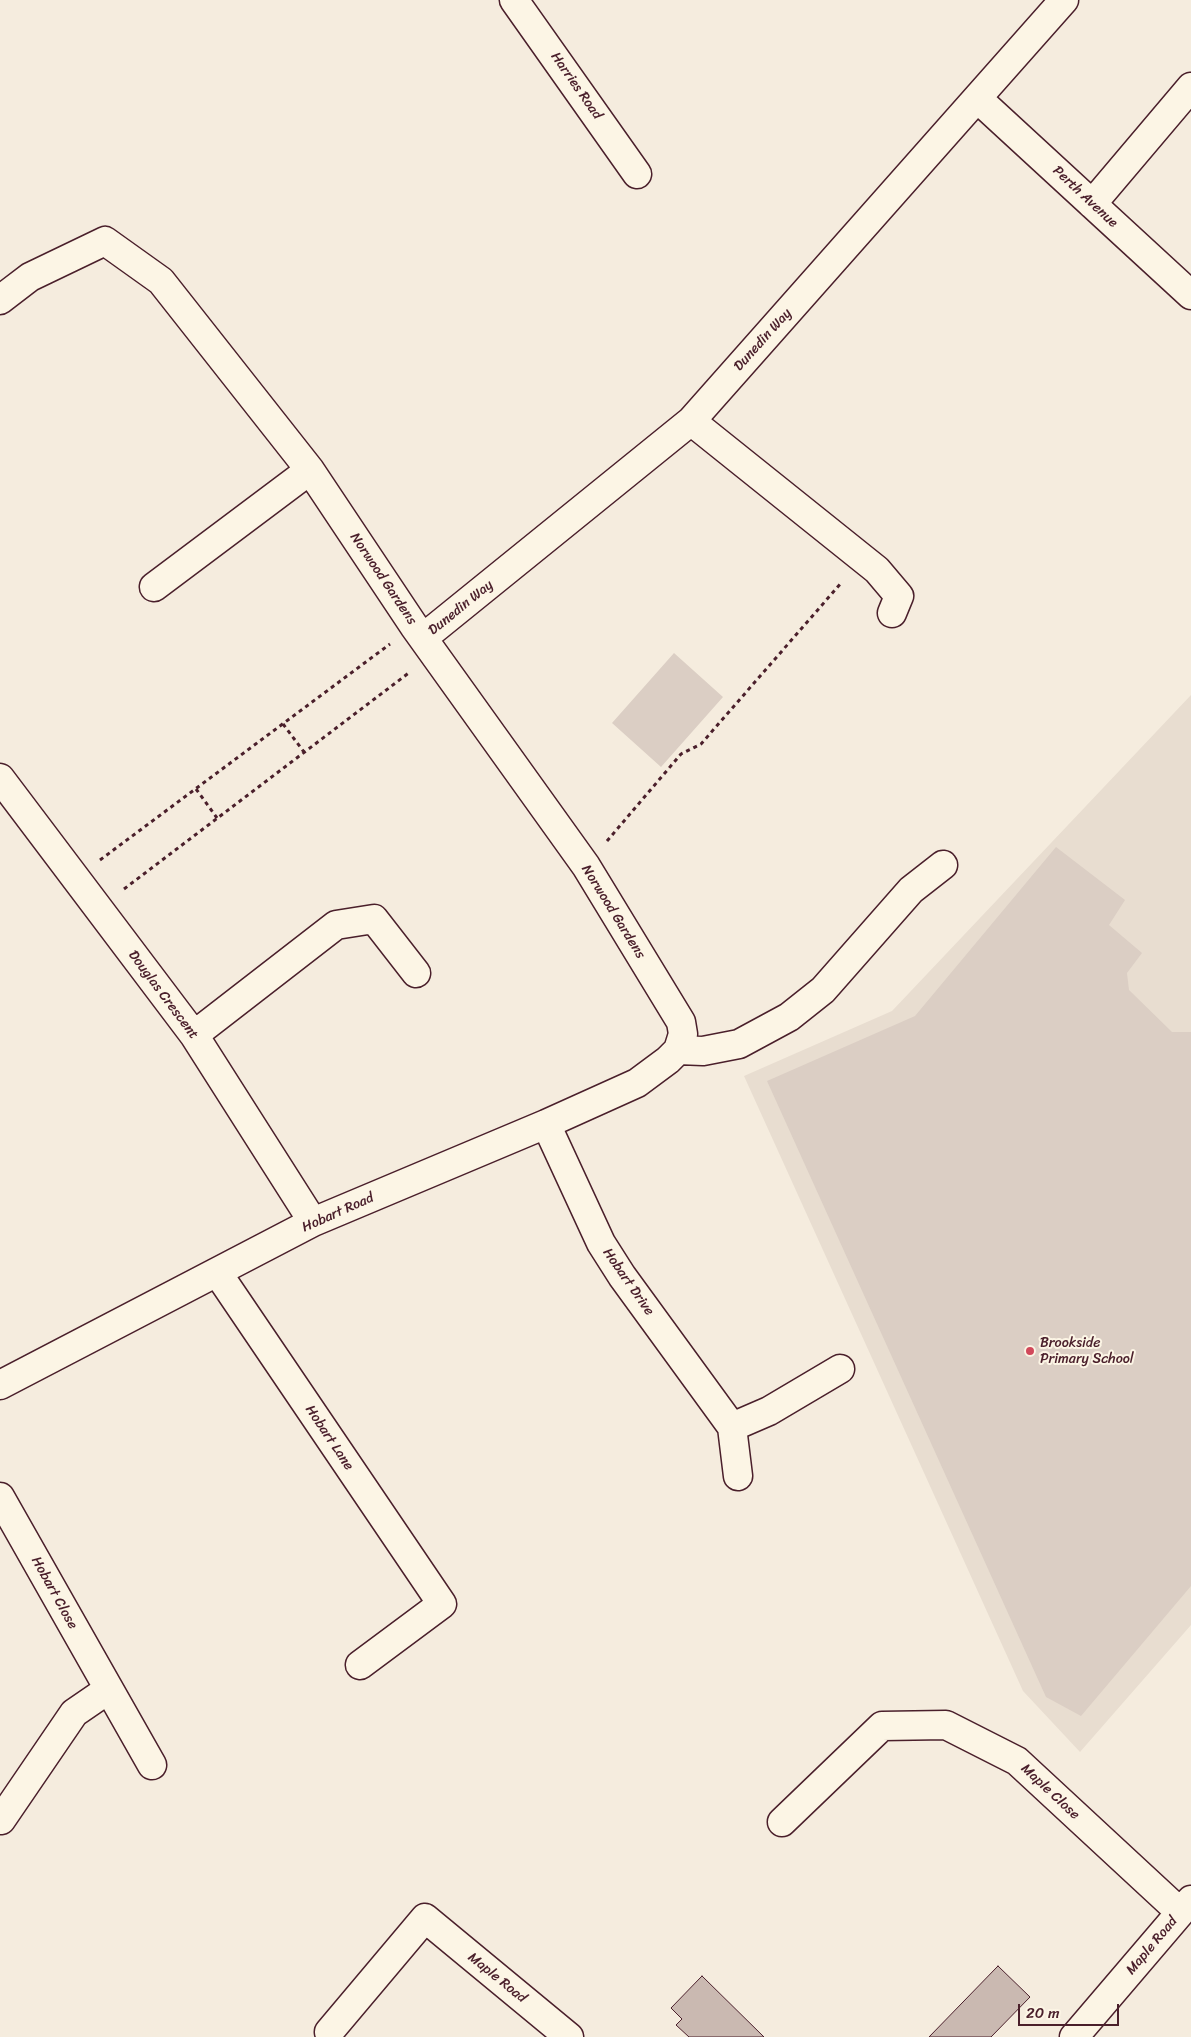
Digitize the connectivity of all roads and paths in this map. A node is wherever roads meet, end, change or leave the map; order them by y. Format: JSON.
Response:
{"nodes":[{"id":1,"x":514,"y":0,"type":"edge"},
{"id":2,"x":1064,"y":0,"type":"edge"},
{"id":3,"x":1191,"y":87,"type":"edge"},
{"id":4,"x":978,"y":99,"type":"junction"},
{"id":5,"x":636,"y":174,"type":"dead end"},
{"id":6,"x":1092,"y":204,"type":"junction"},
{"id":7,"x":1191,"y":295,"type":"edge"},
{"id":8,"x":0,"y":300,"type":"edge"},
{"id":9,"x":691,"y":421,"type":"junction"},
{"id":10,"x":310,"y":470,"type":"junction"},
{"id":11,"x":862,"y":558,"type":"junction"},
{"id":12,"x":154,"y":586,"type":"dead end"},
{"id":13,"x":892,"y":612,"type":"dead end"},
{"id":14,"x":424,"y":639,"type":"junction"},
{"id":15,"x":283,"y":724,"type":"junction"},
{"id":16,"x":304,"y":752,"type":"junction"},
{"id":17,"x":0,"y":778,"type":"edge"},
{"id":18,"x":196,"y":789,"type":"junction"},
{"id":19,"x":218,"y":818,"type":"junction"},
{"id":20,"x":943,"y":865,"type":"dead end"},
{"id":21,"x":586,"y":866,"type":"junction"},
{"id":22,"x":75,"y":879,"type":"junction"},
{"id":23,"x":98,"y":909,"type":"junction"},
{"id":24,"x":416,"y":973,"type":"dead end"},
{"id":25,"x":194,"y":1035,"type":"junction"},
{"id":26,"x":678,"y":1050,"type":"junction"},
{"id":27,"x":546,"y":1124,"type":"junction"},
{"id":28,"x":314,"y":1222,"type":"junction"},
{"id":29,"x":217,"y":1272,"type":"junction"},
{"id":30,"x":840,"y":1369,"type":"dead end"},
{"id":31,"x":0,"y":1385,"type":"edge"},
{"id":32,"x":732,"y":1427,"type":"junction"},
{"id":33,"x":738,"y":1476,"type":"dead end"},
{"id":34,"x":0,"y":1497,"type":"edge"},
{"id":35,"x":360,"y":1665,"type":"dead end"},
{"id":36,"x":109,"y":1689,"type":"junction"},
{"id":37,"x":152,"y":1765,"type":"dead end"},
{"id":38,"x":1,"y":1820,"type":"edge"},
{"id":39,"x":782,"y":1822,"type":"dead end"},
{"id":40,"x":1186,"y":1906,"type":"edge"},
{"id":41,"x":329,"y":2032,"type":"dead end"},
{"id":42,"x":569,"y":2037,"type":"edge"},
{"id":43,"x":1074,"y":2037,"type":"edge"}],
"edges":[{"from":1,"to":5,"type":"street","name":"Harries Road"},
{"from":2,"to":4,"type":"street","name":"Dunedin Way"},
{"from":3,"to":6,"type":"street"},
{"from":4,"to":6,"type":"street","name":"Perth Avenue"},
{"from":4,"to":9,"type":"street","name":"Dunedin Way"},
{"from":6,"to":7,"type":"street","name":"Perth Avenue"},
{"from":8,"to":10,"type":"street","name":"Norwood Gardens"},
{"from":9,"to":11,"type":"street"},
{"from":9,"to":14,"type":"street","name":"Dunedin Way"},
{"from":10,"to":12,"type":"street"},
{"from":10,"to":14,"type":"street","name":"Norwood Gardens"},
{"from":11,"to":13,"type":"street"},
{"from":11,"to":21,"type":"path"},
{"from":14,"to":15,"type":"path"},
{"from":14,"to":16,"type":"path"},
{"from":14,"to":21,"type":"street","name":"Norwood Gardens"},
{"from":15,"to":16,"type":"path"},
{"from":15,"to":18,"type":"path"},
{"from":16,"to":19,"type":"path"},
{"from":17,"to":22,"type":"street","name":"Douglas Crescent"},
{"from":18,"to":19,"type":"path"},
{"from":18,"to":22,"type":"path"},
{"from":19,"to":23,"type":"path"},
{"from":20,"to":26,"type":"street"},
{"from":21,"to":26,"type":"street","name":"Norwood Gardens"},
{"from":22,"to":23,"type":"street","name":"Douglas Crescent"},
{"from":23,"to":25,"type":"street","name":"Douglas Crescent"},
{"from":24,"to":25,"type":"street"},
{"from":25,"to":28,"type":"street","name":"Douglas Crescent"},
{"from":26,"to":27,"type":"street","name":"Hobart Road"},
{"from":27,"to":28,"type":"street","name":"Hobart Road"},
{"from":27,"to":32,"type":"street","name":"Hobart Drive"},
{"from":28,"to":29,"type":"street","name":"Hobart Road"},
{"from":29,"to":31,"type":"street","name":"Hobart Road"},
{"from":29,"to":35,"type":"street","name":"Hobart Lane"},
{"from":30,"to":32,"type":"street"},
{"from":32,"to":33,"type":"street","name":"Hobart Drive"},
{"from":34,"to":36,"type":"street","name":"Hobart Close"},
{"from":36,"to":37,"type":"street","name":"Hobart Close"},
{"from":36,"to":38,"type":"street"},
{"from":39,"to":40,"type":"street","name":"Maple Close"},
{"from":40,"to":43,"type":"street","name":"Maple Road"},
{"from":41,"to":42,"type":"street","name":"Maple Road"}]}
